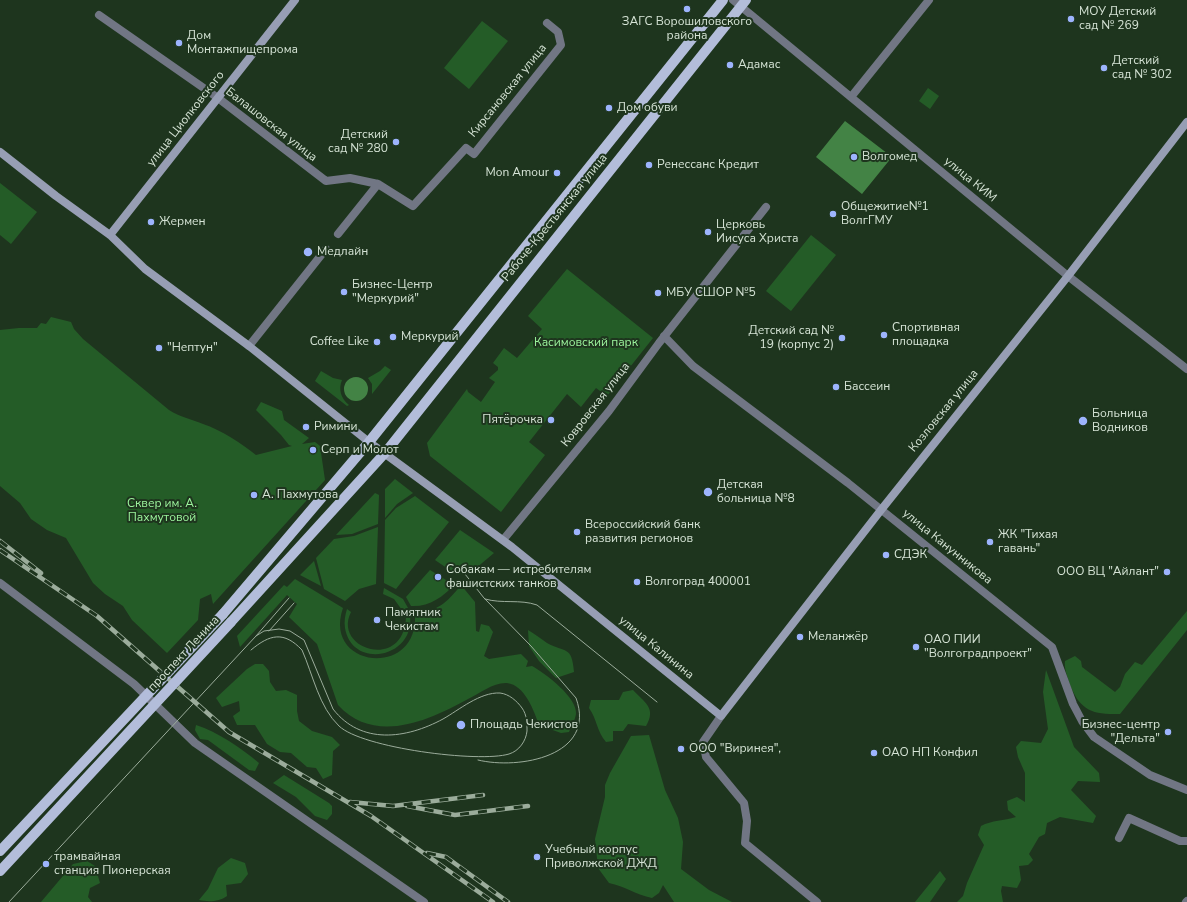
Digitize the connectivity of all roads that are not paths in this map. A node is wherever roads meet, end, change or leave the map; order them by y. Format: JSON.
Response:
{"nodes":[{"id":1,"x":295,"y":0,"type":"edge"},
{"id":2,"x":723,"y":0,"type":"edge"},
{"id":3,"x":928,"y":0,"type":"edge"},
{"id":4,"x":740,"y":2,"type":"edge"},
{"id":5,"x":99,"y":15,"type":"dead end"},
{"id":6,"x":547,"y":23,"type":"dead end"},
{"id":7,"x":851,"y":97,"type":"junction"},
{"id":8,"x":218,"y":98,"type":"junction"},
{"id":9,"x":1187,"y":122,"type":"edge"},
{"id":10,"x":0,"y":152,"type":"edge"},
{"id":11,"x":378,"y":184,"type":"junction"},
{"id":12,"x":766,"y":207,"type":"dead end"},
{"id":13,"x":338,"y":234,"type":"dead end"},
{"id":14,"x":110,"y":235,"type":"junction"},
{"id":15,"x":326,"y":249,"type":"dead end"},
{"id":16,"x":1068,"y":276,"type":"junction"},
{"id":17,"x":664,"y":336,"type":"junction"},
{"id":18,"x":249,"y":346,"type":"junction"},
{"id":19,"x":1187,"y":369,"type":"edge"},
{"id":20,"x":369,"y":442,"type":"junction"},
{"id":21,"x":384,"y":453,"type":"junction"},
{"id":22,"x":881,"y":510,"type":"junction"},
{"id":23,"x":502,"y":540,"type":"junction"},
{"id":24,"x":0,"y":583,"type":"edge"},
{"id":25,"x":721,"y":716,"type":"junction"},
{"id":26,"x":1187,"y":790,"type":"edge"},
{"id":27,"x":1119,"y":838,"type":"dead end"},
{"id":28,"x":1187,"y":841,"type":"edge"},
{"id":29,"x":0,"y":851,"type":"edge"},
{"id":30,"x":0,"y":871,"type":"edge"},
{"id":31,"x":424,"y":902,"type":"edge"},
{"id":32,"x":817,"y":902,"type":"edge"}],
"edges":[{"from":1,"to":8,"type":"street","name":"улица Циолковского"},
{"from":2,"to":20,"type":"main road","name":"Рабоче-Крестьянская улица"},
{"from":3,"to":7,"type":"street"},
{"from":4,"to":7,"type":"street","name":"улица КИМ"},
{"from":4,"to":21,"type":"main road","name":"Рабоче-Крестьянская улица"},
{"from":5,"to":8,"type":"street","name":"Балашовская улица"},
{"from":6,"to":11,"type":"street","name":"Кирсановская улица"},
{"from":7,"to":16,"type":"street","name":"улица КИМ"},
{"from":8,"to":11,"type":"street","name":"Балашовская улица"},
{"from":8,"to":14,"type":"street","name":"улица Циолковского"},
{"from":9,"to":16,"type":"street","name":"Козловская улица"},
{"from":10,"to":14,"type":"street","name":"улица Калинина"},
{"from":11,"to":13,"type":"street"},
{"from":12,"to":17,"type":"street","name":"Ковровская улица"},
{"from":14,"to":18,"type":"street","name":"улица Калинина"},
{"from":15,"to":18,"type":"street"},
{"from":16,"to":19,"type":"street","name":"улица КИМ"},
{"from":16,"to":22,"type":"street","name":"Козловская улица"},
{"from":17,"to":22,"type":"street","name":"улица Канунникова"},
{"from":17,"to":23,"type":"street","name":"Ковровская улица"},
{"from":18,"to":20,"type":"street","name":"улица Калинина"},
{"from":20,"to":21,"type":"street","name":"улица Калинина"},
{"from":20,"to":29,"type":"main road","name":"проспект Ленина","bridge":true},
{"from":21,"to":23,"type":"street","name":"улица Калинина"},
{"from":21,"to":30,"type":"main road","name":"проспект Ленина","bridge":true},
{"from":22,"to":25,"type":"street","name":"Козловская улица"},
{"from":22,"to":26,"type":"street","name":"улица Канунникова"},
{"from":23,"to":25,"type":"street","name":"улица Калинина"},
{"from":24,"to":31,"type":"street"},
{"from":25,"to":32,"type":"street"},
{"from":27,"to":28,"type":"street"}]}
